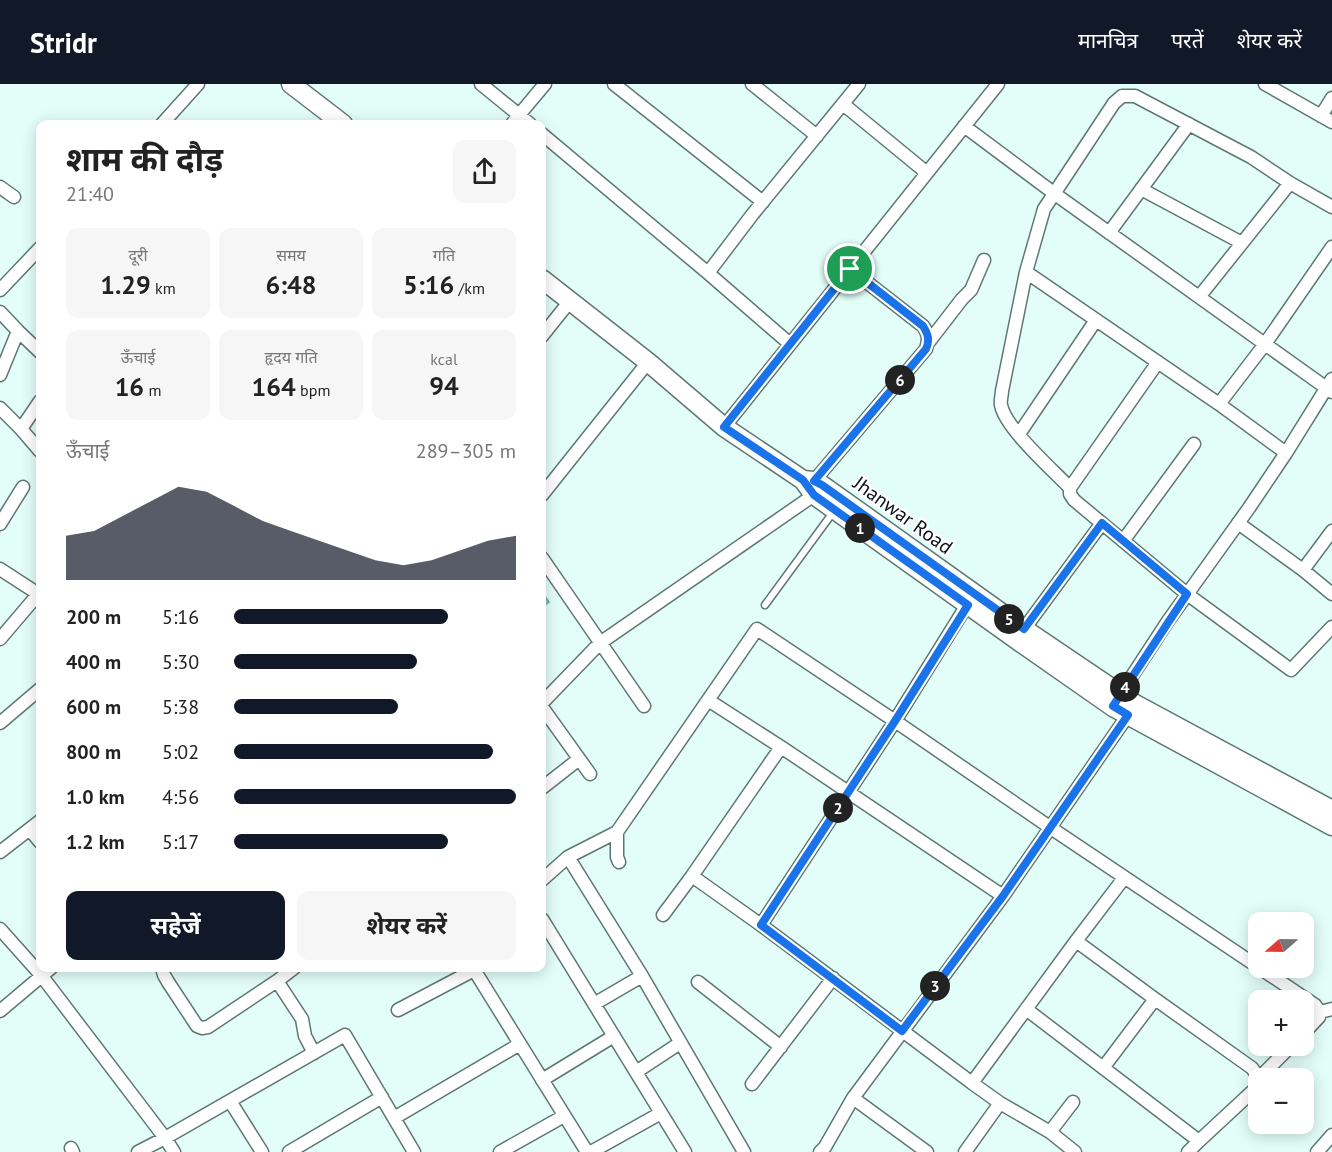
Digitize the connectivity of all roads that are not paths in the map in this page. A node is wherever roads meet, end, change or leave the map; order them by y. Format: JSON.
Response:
{"nodes":[{"id":1,"x":198,"y":84,"type":"edge"},
{"id":2,"x":291,"y":84,"type":"edge"},
{"id":3,"x":481,"y":84,"type":"edge"},
{"id":4,"x":545,"y":84,"type":"edge"},
{"id":5,"x":614,"y":84,"type":"edge"},
{"id":6,"x":859,"y":84,"type":"edge"},
{"id":7,"x":998,"y":84,"type":"edge"},
{"id":8,"x":1265,"y":84,"type":"edge"},
{"id":9,"x":754,"y":85,"type":"edge"},
{"id":10,"x":1332,"y":98,"type":"edge"},
{"id":11,"x":843,"y":104,"type":"junction"},
{"id":12,"x":1326,"y":119,"type":"edge"},
{"id":13,"x":166,"y":120,"type":"edge"},
{"id":14,"x":332,"y":120,"type":"edge"},
{"id":15,"x":516,"y":120,"type":"edge"},
{"id":16,"x":1189,"y":124,"type":"junction"},
{"id":17,"x":964,"y":126,"type":"junction"},
{"id":18,"x":817,"y":136,"type":"junction"},
{"id":19,"x":546,"y":137,"type":"edge"},
{"id":20,"x":927,"y":173,"type":"junction"},
{"id":21,"x":1290,"y":183,"type":"junction"},
{"id":22,"x":0,"y":186,"type":"edge"},
{"id":23,"x":1141,"y":189,"type":"junction"},
{"id":24,"x":1055,"y":194,"type":"junction"},
{"id":25,"x":14,"y":197,"type":"dead end"},
{"id":26,"x":763,"y":202,"type":"junction"},
{"id":27,"x":1332,"y":207,"type":"edge"},
{"id":28,"x":1109,"y":233,"type":"junction"},
{"id":29,"x":1242,"y":243,"type":"junction"},
{"id":30,"x":1332,"y":247,"type":"edge"},
{"id":31,"x":36,"y":255,"type":"edge"},
{"id":32,"x":984,"y":260,"type":"dead end"},
{"id":33,"x":850,"y":269,"type":"junction"},
{"id":34,"x":1026,"y":272,"type":"junction"},
{"id":35,"x":708,"y":273,"type":"junction"},
{"id":36,"x":546,"y":282,"type":"edge"},
{"id":37,"x":0,"y":290,"type":"edge"},
{"id":38,"x":1199,"y":297,"type":"junction"},
{"id":39,"x":570,"y":301,"type":"junction"},
{"id":40,"x":0,"y":312,"type":"edge"},
{"id":41,"x":1096,"y":320,"type":"junction"},
{"id":42,"x":18,"y":331,"type":"junction"},
{"id":43,"x":546,"y":331,"type":"edge"},
{"id":44,"x":928,"y":343,"type":"junction"},
{"id":45,"x":789,"y":344,"type":"junction"},
{"id":46,"x":1265,"y":344,"type":"junction"},
{"id":47,"x":36,"y":348,"type":"edge"},
{"id":48,"x":648,"y":362,"type":"junction"},
{"id":49,"x":1158,"y":362,"type":"junction"},
{"id":50,"x":0,"y":375,"type":"edge"},
{"id":51,"x":1330,"y":386,"type":"edge"},
{"id":52,"x":1219,"y":404,"type":"junction"},
{"id":53,"x":36,"y":407,"type":"edge"},
{"id":54,"x":0,"y":408,"type":"edge"},
{"id":55,"x":724,"y":427,"type":"junction"},
{"id":56,"x":21,"y":429,"type":"junction"},
{"id":57,"x":1019,"y":434,"type":"junction"},
{"id":58,"x":1194,"y":444,"type":"dead end"},
{"id":59,"x":36,"y":446,"type":"edge"},
{"id":60,"x":1286,"y":453,"type":"junction"},
{"id":61,"x":810,"y":485,"type":"junction"},
{"id":62,"x":23,"y":487,"type":"dead end"},
{"id":63,"x":1070,"y":488,"type":"junction"},
{"id":64,"x":546,"y":490,"type":"edge"},
{"id":65,"x":835,"y":510,"type":"junction"},
{"id":66,"x":1102,"y":523,"type":"junction"},
{"id":67,"x":1238,"y":523,"type":"junction"},
{"id":68,"x":0,"y":524,"type":"edge"},
{"id":69,"x":1332,"y":531,"type":"edge"},
{"id":70,"x":1123,"y":541,"type":"junction"},
{"id":71,"x":546,"y":564,"type":"edge"},
{"id":72,"x":0,"y":569,"type":"edge"},
{"id":73,"x":1303,"y":570,"type":"junction"},
{"id":74,"x":36,"y":591,"type":"edge"},
{"id":75,"x":1187,"y":594,"type":"junction"},
{"id":76,"x":1332,"y":594,"type":"edge"},
{"id":77,"x":36,"y":598,"type":"edge"},
{"id":78,"x":765,"y":604,"type":"dead end"},
{"id":79,"x":968,"y":605,"type":"junction"},
{"id":80,"x":1332,"y":627,"type":"edge"},
{"id":81,"x":1024,"y":629,"type":"junction"},
{"id":82,"x":0,"y":639,"type":"edge"},
{"id":83,"x":600,"y":643,"type":"junction"},
{"id":84,"x":36,"y":692,"type":"edge"},
{"id":85,"x":708,"y":700,"type":"junction"},
{"id":86,"x":546,"y":701,"type":"edge"},
{"id":87,"x":1121,"y":705,"type":"junction"},
{"id":88,"x":644,"y":706,"type":"dead end"},
{"id":89,"x":546,"y":711,"type":"edge"},
{"id":90,"x":895,"y":721,"type":"junction"},
{"id":91,"x":0,"y":723,"type":"edge"},
{"id":92,"x":781,"y":747,"type":"junction"},
{"id":93,"x":579,"y":759,"type":"junction"},
{"id":94,"x":590,"y":774,"type":"dead end"},
{"id":95,"x":546,"y":785,"type":"edge"},
{"id":96,"x":848,"y":793,"type":"junction"},
{"id":97,"x":1332,"y":810,"type":"edge"},
{"id":98,"x":36,"y":825,"type":"edge"},
{"id":99,"x":1332,"y":826,"type":"edge"},
{"id":100,"x":1051,"y":828,"type":"junction"},
{"id":101,"x":30,"y":830,"type":"junction"},
{"id":102,"x":617,"y":832,"type":"junction"},
{"id":103,"x":36,"y":838,"type":"edge"},
{"id":104,"x":0,"y":852,"type":"edge"},
{"id":105,"x":568,"y":857,"type":"junction"},
{"id":106,"x":619,"y":862,"type":"dead end"},
{"id":107,"x":546,"y":876,"type":"edge"},
{"id":108,"x":692,"y":876,"type":"junction"},
{"id":109,"x":1124,"y":878,"type":"junction"},
{"id":110,"x":1003,"y":896,"type":"junction"},
{"id":111,"x":663,"y":915,"type":"dead end"},
{"id":112,"x":761,"y":925,"type":"junction"},
{"id":113,"x":546,"y":926,"type":"edge"},
{"id":114,"x":0,"y":929,"type":"edge"},
{"id":115,"x":1076,"y":941,"type":"junction"},
{"id":116,"x":36,"y":962,"type":"edge"},
{"id":117,"x":45,"y":972,"type":"edge"},
{"id":118,"x":47,"y":972,"type":"edge"},
{"id":119,"x":163,"y":972,"type":"edge"},
{"id":120,"x":289,"y":972,"type":"edge"},
{"id":121,"x":468,"y":972,"type":"edge"},
{"id":122,"x":475,"y":972,"type":"edge"},
{"id":123,"x":642,"y":976,"type":"junction"},
{"id":124,"x":833,"y":978,"type":"junction"},
{"id":125,"x":277,"y":981,"type":"junction"},
{"id":126,"x":698,"y":982,"type":"dead end"},
{"id":127,"x":1155,"y":999,"type":"junction"},
{"id":128,"x":594,"y":1004,"type":"junction"},
{"id":129,"x":1026,"y":1009,"type":"junction"},
{"id":130,"x":398,"y":1010,"type":"dead end"},
{"id":131,"x":0,"y":1011,"type":"edge"},
{"id":132,"x":1326,"y":1011,"type":"edge"},
{"id":133,"x":1314,"y":1022,"type":"edge"},
{"id":134,"x":902,"y":1031,"type":"junction"},
{"id":135,"x":614,"y":1036,"type":"junction"},
{"id":136,"x":680,"y":1043,"type":"junction"},
{"id":137,"x":520,"y":1044,"type":"junction"},
{"id":138,"x":781,"y":1047,"type":"junction"},
{"id":139,"x":314,"y":1053,"type":"junction"},
{"id":140,"x":1282,"y":1056,"type":"edge"},
{"id":141,"x":1103,"y":1068,"type":"junction"},
{"id":142,"x":1252,"y":1068,"type":"edge"},
{"id":143,"x":1271,"y":1068,"type":"edge"},
{"id":144,"x":636,"y":1072,"type":"junction"},
{"id":145,"x":542,"y":1080,"type":"junction"},
{"id":146,"x":972,"y":1083,"type":"junction"},
{"id":147,"x":752,"y":1084,"type":"dead end"},
{"id":148,"x":1248,"y":1096,"type":"edge"},
{"id":149,"x":382,"y":1097,"type":"junction"},
{"id":150,"x":853,"y":1098,"type":"junction"},
{"id":151,"x":230,"y":1101,"type":"junction"},
{"id":152,"x":1073,"y":1102,"type":"dead end"},
{"id":153,"x":1000,"y":1103,"type":"junction"},
{"id":154,"x":661,"y":1113,"type":"junction"},
{"id":155,"x":564,"y":1116,"type":"junction"},
{"id":156,"x":394,"y":1118,"type":"junction"},
{"id":157,"x":1050,"y":1132,"type":"junction"},
{"id":158,"x":1332,"y":1134,"type":"edge"},
{"id":159,"x":165,"y":1138,"type":"junction"},
{"id":160,"x":308,"y":1141,"type":"junction"},
{"id":161,"x":1199,"y":1141,"type":"junction"},
{"id":162,"x":519,"y":1147,"type":"edge"},
{"id":163,"x":138,"y":1152,"type":"edge"},
{"id":164,"x":174,"y":1152,"type":"edge"},
{"id":165,"x":262,"y":1152,"type":"edge"},
{"id":166,"x":289,"y":1152,"type":"edge"},
{"id":167,"x":315,"y":1152,"type":"edge"},
{"id":168,"x":414,"y":1152,"type":"edge"},
{"id":169,"x":500,"y":1152,"type":"edge"},
{"id":170,"x":586,"y":1152,"type":"edge"},
{"id":171,"x":591,"y":1152,"type":"edge"},
{"id":172,"x":685,"y":1152,"type":"edge"},
{"id":173,"x":744,"y":1152,"type":"edge"},
{"id":174,"x":820,"y":1152,"type":"edge"},
{"id":175,"x":925,"y":1152,"type":"edge"},
{"id":176,"x":965,"y":1152,"type":"edge"},
{"id":177,"x":1075,"y":1152,"type":"edge"},
{"id":178,"x":1188,"y":1152,"type":"edge"},
{"id":179,"x":1317,"y":1152,"type":"edge"}],
"edges":[{"from":1,"to":13,"type":"street"},
{"from":2,"to":14,"type":"street"},
{"from":3,"to":15,"type":"street"},
{"from":4,"to":15,"type":"street"},
{"from":5,"to":26,"type":"street"},
{"from":6,"to":11,"type":"street"},
{"from":7,"to":17,"type":"street"},
{"from":8,"to":12,"type":"street"},
{"from":9,"to":18,"type":"street"},
{"from":10,"to":12,"type":"street"},
{"from":11,"to":18,"type":"street"},
{"from":11,"to":20,"type":"street"},
{"from":16,"to":21,"type":"street"},
{"from":16,"to":23,"type":"street"},
{"from":16,"to":24,"type":"street"},
{"from":17,"to":20,"type":"street"},
{"from":17,"to":24,"type":"street"},
{"from":18,"to":26,"type":"street"},
{"from":19,"to":35,"type":"street"},
{"from":20,"to":33,"type":"street"},
{"from":21,"to":27,"type":"street"},
{"from":21,"to":29,"type":"street"},
{"from":22,"to":25,"type":"street"},
{"from":23,"to":28,"type":"street"},
{"from":23,"to":29,"type":"street"},
{"from":24,"to":28,"type":"street"},
{"from":24,"to":34,"type":"street"},
{"from":26,"to":35,"type":"street"},
{"from":28,"to":38,"type":"street"},
{"from":29,"to":38,"type":"street"},
{"from":30,"to":46,"type":"street"},
{"from":31,"to":37,"type":"street"},
{"from":32,"to":44,"type":"street"},
{"from":33,"to":44,"type":"street"},
{"from":33,"to":45,"type":"street"},
{"from":34,"to":41,"type":"street"},
{"from":34,"to":57,"type":"street"},
{"from":35,"to":45,"type":"street"},
{"from":36,"to":39,"type":"street"},
{"from":38,"to":46,"type":"street"},
{"from":39,"to":43,"type":"street"},
{"from":39,"to":48,"type":"street"},
{"from":40,"to":42,"type":"street"},
{"from":41,"to":49,"type":"street"},
{"from":41,"to":57,"type":"street"},
{"from":42,"to":47,"type":"street"},
{"from":42,"to":50,"type":"street"},
{"from":44,"to":61,"type":"street"},
{"from":45,"to":55,"type":"street"},
{"from":46,"to":51,"type":"street"},
{"from":46,"to":52,"type":"street"},
{"from":48,"to":55,"type":"street"},
{"from":48,"to":64,"type":"street"},
{"from":49,"to":52,"type":"street"},
{"from":49,"to":63,"type":"street"},
{"from":51,"to":60,"type":"street"},
{"from":52,"to":60,"type":"street"},
{"from":53,"to":56,"type":"street"},
{"from":54,"to":56,"type":"street"},
{"from":55,"to":61,"type":"street"},
{"from":56,"to":59,"type":"street"},
{"from":57,"to":63,"type":"street"},
{"from":58,"to":70,"type":"street"},
{"from":60,"to":67,"type":"street"},
{"from":61,"to":65,"type":"street","name":"Jhanwar Road"},
{"from":61,"to":81,"type":"street","name":"Jhanwar Road"},
{"from":61,"to":83,"type":"street"},
{"from":62,"to":68,"type":"street"},
{"from":63,"to":66,"type":"street"},
{"from":65,"to":78,"type":"lane"},
{"from":65,"to":79,"type":"street","name":"Jhanwar Road"},
{"from":66,"to":70,"type":"street"},
{"from":66,"to":81,"type":"street"},
{"from":67,"to":73,"type":"street"},
{"from":67,"to":75,"type":"street"},
{"from":69,"to":73,"type":"street"},
{"from":70,"to":75,"type":"street"},
{"from":71,"to":83,"type":"street"},
{"from":72,"to":74,"type":"street"},
{"from":73,"to":76,"type":"street"},
{"from":75,"to":80,"type":"street"},
{"from":75,"to":87,"type":"street"},
{"from":77,"to":82,"type":"street"},
{"from":79,"to":87,"type":"street","name":"Jhanwar Road"},
{"from":79,"to":90,"type":"street"},
{"from":81,"to":87,"type":"street","name":"Jhanwar Road"},
{"from":83,"to":86,"type":"street"},
{"from":83,"to":88,"type":"street"},
{"from":84,"to":91,"type":"street"},
{"from":85,"to":90,"type":"street"},
{"from":85,"to":92,"type":"street"},
{"from":85,"to":102,"type":"street"},
{"from":87,"to":97,"type":"street","name":"Jhanwar Road"},
{"from":87,"to":99,"type":"street","name":"Jhanwar Road"},
{"from":87,"to":100,"type":"street"},
{"from":89,"to":93,"type":"street"},
{"from":90,"to":96,"type":"street"},
{"from":90,"to":100,"type":"street"},
{"from":92,"to":96,"type":"street"},
{"from":92,"to":108,"type":"street"},
{"from":93,"to":94,"type":"street"},
{"from":93,"to":95,"type":"street"},
{"from":96,"to":110,"type":"street"},
{"from":96,"to":112,"type":"street"},
{"from":98,"to":101,"type":"street"},
{"from":100,"to":109,"type":"street"},
{"from":100,"to":110,"type":"street"},
{"from":101,"to":103,"type":"street"},
{"from":101,"to":104,"type":"street"},
{"from":102,"to":105,"type":"street"},
{"from":102,"to":106,"type":"street"},
{"from":105,"to":107,"type":"street"},
{"from":105,"to":123,"type":"street"},
{"from":108,"to":111,"type":"street"},
{"from":108,"to":112,"type":"street"},
{"from":109,"to":115,"type":"street"},
{"from":109,"to":132,"type":"street"},
{"from":110,"to":134,"type":"street"},
{"from":112,"to":124,"type":"street"},
{"from":113,"to":128,"type":"street"},
{"from":114,"to":116,"type":"street"},
{"from":115,"to":127,"type":"street"},
{"from":115,"to":129,"type":"street"},
{"from":117,"to":131,"type":"street"},
{"from":118,"to":159,"type":"street"},
{"from":119,"to":125,"type":"street"},
{"from":120,"to":125,"type":"street"},
{"from":121,"to":130,"type":"street"},
{"from":122,"to":137,"type":"street"},
{"from":123,"to":128,"type":"street"},
{"from":123,"to":136,"type":"street"},
{"from":124,"to":134,"type":"street"},
{"from":124,"to":138,"type":"street"},
{"from":125,"to":139,"type":"street"},
{"from":126,"to":138,"type":"street"},
{"from":127,"to":141,"type":"street"},
{"from":127,"to":142,"type":"street"},
{"from":128,"to":135,"type":"street"},
{"from":129,"to":141,"type":"street"},
{"from":129,"to":146,"type":"street"},
{"from":132,"to":133,"type":"street"},
{"from":134,"to":146,"type":"street"},
{"from":134,"to":150,"type":"street"},
{"from":135,"to":144,"type":"street"},
{"from":135,"to":145,"type":"street"},
{"from":136,"to":144,"type":"street"},
{"from":136,"to":173,"type":"street"},
{"from":137,"to":145,"type":"street"},
{"from":137,"to":156,"type":"street"},
{"from":138,"to":147,"type":"street"},
{"from":139,"to":149,"type":"street"},
{"from":139,"to":151,"type":"street"},
{"from":140,"to":143,"type":"street"},
{"from":141,"to":161,"type":"street"},
{"from":144,"to":154,"type":"street"},
{"from":145,"to":155,"type":"street"},
{"from":146,"to":153,"type":"street"},
{"from":148,"to":161,"type":"street"},
{"from":149,"to":156,"type":"street"},
{"from":149,"to":160,"type":"street"},
{"from":150,"to":174,"type":"street"},
{"from":150,"to":175,"type":"street"},
{"from":151,"to":159,"type":"street"},
{"from":151,"to":165,"type":"street"},
{"from":152,"to":157,"type":"street"},
{"from":153,"to":157,"type":"street"},
{"from":153,"to":176,"type":"street"},
{"from":154,"to":171,"type":"street"},
{"from":154,"to":172,"type":"street"},
{"from":155,"to":162,"type":"street"},
{"from":155,"to":170,"type":"street"},
{"from":156,"to":168,"type":"street"},
{"from":157,"to":177,"type":"street"},
{"from":158,"to":179,"type":"street"},
{"from":159,"to":163,"type":"street"},
{"from":159,"to":164,"type":"street"},
{"from":160,"to":166,"type":"street"},
{"from":160,"to":167,"type":"street"},
{"from":161,"to":178,"type":"street"},
{"from":162,"to":169,"type":"street"}]}
